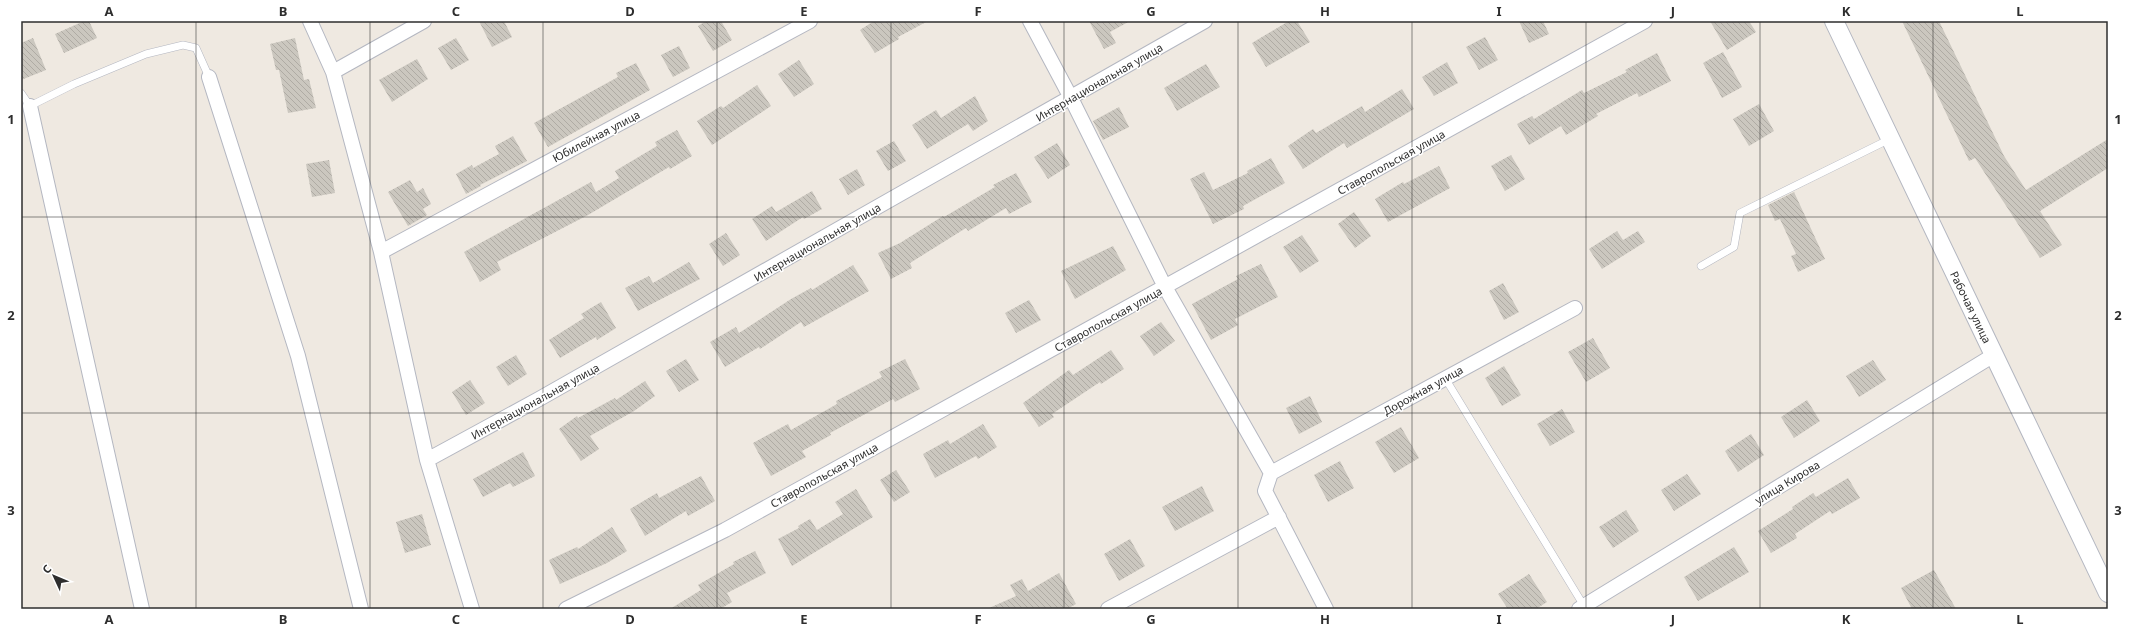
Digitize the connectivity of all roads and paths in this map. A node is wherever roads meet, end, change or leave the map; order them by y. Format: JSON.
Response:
{"nodes":[{"id":1,"x":310,"y":21,"type":"edge"},
{"id":2,"x":424,"y":21,"type":"edge"},
{"id":3,"x":810,"y":21,"type":"edge"},
{"id":4,"x":1030,"y":21,"type":"edge"},
{"id":5,"x":1205,"y":21,"type":"edge"},
{"id":6,"x":1645,"y":21,"type":"edge"},
{"id":7,"x":1834,"y":21,"type":"edge"},
{"id":8,"x":333,"y":72,"type":"junction"},
{"id":9,"x":209,"y":77,"type":"joint"},
{"id":10,"x":21,"y":93,"type":"edge"},
{"id":11,"x":1071,"y":98,"type":"junction"},
{"id":12,"x":30,"y":106,"type":"junction"},
{"id":13,"x":1890,"y":139,"type":"junction"},
{"id":14,"x":381,"y":252,"type":"junction"},
{"id":15,"x":1701,"y":266,"type":"dead end"},
{"id":16,"x":1165,"y":287,"type":"junction"},
{"id":17,"x":1575,"y":308,"type":"dead end"},
{"id":18,"x":1994,"y":355,"type":"junction"},
{"id":19,"x":1445,"y":378,"type":"junction"},
{"id":20,"x":427,"y":460,"type":"junction"},
{"id":21,"x":1271,"y":473,"type":"junction"},
{"id":22,"x":1279,"y":517,"type":"junction"},
{"id":23,"x":2108,"y":593,"type":"edge"},
{"id":24,"x":1582,"y":607,"type":"edge"},
{"id":25,"x":142,"y":609,"type":"edge"},
{"id":26,"x":361,"y":609,"type":"edge"},
{"id":27,"x":472,"y":609,"type":"edge"},
{"id":28,"x":566,"y":609,"type":"edge"},
{"id":29,"x":1108,"y":609,"type":"edge"},
{"id":30,"x":1326,"y":609,"type":"edge"}],
"edges":[{"from":1,"to":8,"type":"street"},
{"from":2,"to":8,"type":"street"},
{"from":3,"to":14,"type":"street","name":"Юбилейная улица"},
{"from":4,"to":11,"type":"street"},
{"from":5,"to":11,"type":"street","name":"Интернациональная улица"},
{"from":6,"to":16,"type":"street","name":"Ставропольская улица"},
{"from":7,"to":13,"type":"street","name":"Рабочая улица"},
{"from":8,"to":14,"type":"street"},
{"from":9,"to":12,"type":"lane"},
{"from":9,"to":26,"type":"street"},
{"from":10,"to":12,"type":"lane"},
{"from":11,"to":16,"type":"street"},
{"from":11,"to":20,"type":"street","name":"Интернациональная улица"},
{"from":12,"to":25,"type":"street"},
{"from":13,"to":15,"type":"lane"},
{"from":13,"to":18,"type":"street","name":"Рабочая улица"},
{"from":14,"to":20,"type":"street"},
{"from":16,"to":21,"type":"street"},
{"from":16,"to":28,"type":"street","name":"Ставропольская улица"},
{"from":17,"to":19,"type":"street","name":"Дорожная улица"},
{"from":18,"to":23,"type":"street","name":"Рабочая улица"},
{"from":18,"to":24,"type":"street","name":"улица Кирова"},
{"from":19,"to":21,"type":"street","name":"Дорожная улица"},
{"from":19,"to":24,"type":"lane"},
{"from":20,"to":27,"type":"street"},
{"from":21,"to":22,"type":"street"},
{"from":22,"to":29,"type":"street"},
{"from":22,"to":30,"type":"street"}]}
